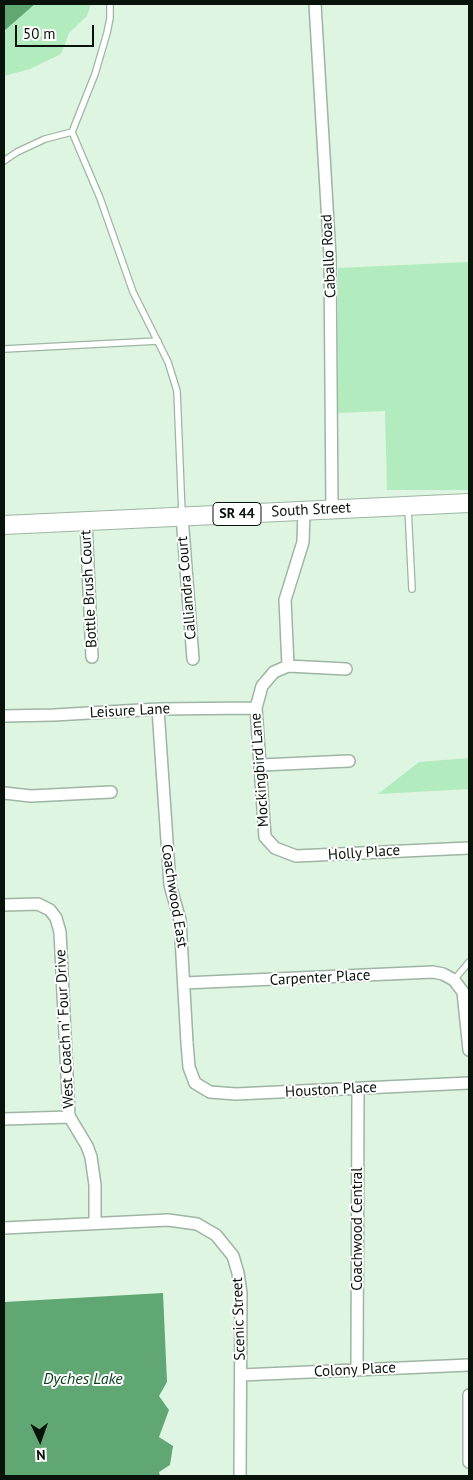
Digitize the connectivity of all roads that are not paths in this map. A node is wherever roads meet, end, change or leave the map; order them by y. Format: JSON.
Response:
{"nodes":[{"id":1,"x":110,"y":4,"type":"edge"},
{"id":2,"x":315,"y":4,"type":"edge"},
{"id":3,"x":72,"y":132,"type":"junction"},
{"id":4,"x":4,"y":162,"type":"edge"},
{"id":5,"x":158,"y":341,"type":"junction"},
{"id":6,"x":4,"y":348,"type":"edge"},
{"id":7,"x":469,"y":502,"type":"edge"},
{"id":8,"x":408,"y":506,"type":"junction"},
{"id":9,"x":332,"y":509,"type":"junction"},
{"id":10,"x":304,"y":511,"type":"junction"},
{"id":11,"x":182,"y":516,"type":"junction"},
{"id":12,"x":86,"y":521,"type":"junction"},
{"id":13,"x":4,"y":525,"type":"edge"},
{"id":14,"x":412,"y":589,"type":"dead end"},
{"id":15,"x":92,"y":658,"type":"dead end"},
{"id":16,"x":193,"y":659,"type":"dead end"},
{"id":17,"x":288,"y":666,"type":"junction"},
{"id":18,"x":346,"y":669,"type":"dead end"},
{"id":19,"x":256,"y":708,"type":"junction"},
{"id":20,"x":158,"y":709,"type":"junction"},
{"id":21,"x":4,"y":716,"type":"edge"},
{"id":22,"x":349,"y":760,"type":"dead end"},
{"id":23,"x":261,"y":765,"type":"junction"},
{"id":24,"x":111,"y":792,"type":"dead end"},
{"id":25,"x":4,"y":794,"type":"edge"},
{"id":26,"x":265,"y":837,"type":"joint"},
{"id":27,"x":469,"y":848,"type":"edge"},
{"id":28,"x":4,"y":905,"type":"edge"},
{"id":29,"x":469,"y":962,"type":"edge"},
{"id":30,"x":454,"y":980,"type":"junction"},
{"id":31,"x":184,"y":983,"type":"junction"},
{"id":32,"x":469,"y":1050,"type":"edge"},
{"id":33,"x":195,"y":1082,"type":"joint"},
{"id":34,"x":469,"y":1083,"type":"edge"},
{"id":35,"x":358,"y":1089,"type":"junction"},
{"id":36,"x":70,"y":1117,"type":"junction"},
{"id":37,"x":4,"y":1119,"type":"edge"},
{"id":38,"x":95,"y":1223,"type":"junction"},
{"id":39,"x":4,"y":1228,"type":"edge"},
{"id":40,"x":469,"y":1365,"type":"edge"},
{"id":41,"x":358,"y":1370,"type":"junction"},
{"id":42,"x":241,"y":1375,"type":"junction"},
{"id":43,"x":469,"y":1395,"type":"edge"},
{"id":44,"x":469,"y":1462,"type":"edge"},
{"id":45,"x":240,"y":1476,"type":"edge"}],
"edges":[{"from":1,"to":3,"type":"lane"},
{"from":2,"to":9,"type":"street","name":"Caballo Road"},
{"from":3,"to":4,"type":"lane"},
{"from":3,"to":5,"type":"lane"},
{"from":5,"to":6,"type":"lane"},
{"from":5,"to":11,"type":"lane"},
{"from":7,"to":8,"type":"main road","name":"South Street","number":"SR 44"},
{"from":8,"to":9,"type":"main road","name":"South Street","number":"SR 44"},
{"from":8,"to":14,"type":"lane"},
{"from":9,"to":10,"type":"main road","name":"South Street","number":"SR 44"},
{"from":10,"to":11,"type":"main road","name":"South Street","number":"SR 44"},
{"from":10,"to":17,"type":"street"},
{"from":11,"to":12,"type":"main road","name":"South Street","number":"SR 44"},
{"from":11,"to":16,"type":"street","name":"Calliandra Court"},
{"from":12,"to":13,"type":"main road","name":"South Street","number":"SR 44"},
{"from":12,"to":15,"type":"street","name":"Bottle Brush Court"},
{"from":17,"to":18,"type":"street"},
{"from":17,"to":19,"type":"street","name":"Mockingbird Lane"},
{"from":19,"to":20,"type":"street","name":"Leisure Lane"},
{"from":19,"to":23,"type":"street","name":"Mockingbird Lane"},
{"from":20,"to":21,"type":"street","name":"Leisure Lane"},
{"from":20,"to":31,"type":"street","name":"Coachwood East"},
{"from":22,"to":23,"type":"street"},
{"from":23,"to":26,"type":"street","name":"Mockingbird Lane"},
{"from":24,"to":25,"type":"street"},
{"from":26,"to":27,"type":"street","name":"Holly Place"},
{"from":28,"to":36,"type":"street","name":"West Coach n' Four Drive"},
{"from":29,"to":30,"type":"lane"},
{"from":30,"to":31,"type":"street","name":"Carpenter Place"},
{"from":30,"to":32,"type":"street"},
{"from":31,"to":33,"type":"street","name":"Coachwood East"},
{"from":33,"to":35,"type":"street","name":"Houston Place"},
{"from":34,"to":35,"type":"street","name":"Houston Place"},
{"from":35,"to":41,"type":"street","name":"Coachwood Central"},
{"from":36,"to":37,"type":"street"},
{"from":36,"to":38,"type":"street","name":"West Coach n' Four Drive"},
{"from":38,"to":39,"type":"street","name":"Scenic Street"},
{"from":38,"to":42,"type":"street","name":"Scenic Street"},
{"from":40,"to":41,"type":"street","name":"Colony Place"},
{"from":41,"to":42,"type":"street","name":"Colony Place"},
{"from":42,"to":45,"type":"street","name":"Scenic Street"},
{"from":43,"to":44,"type":"street"}]}
